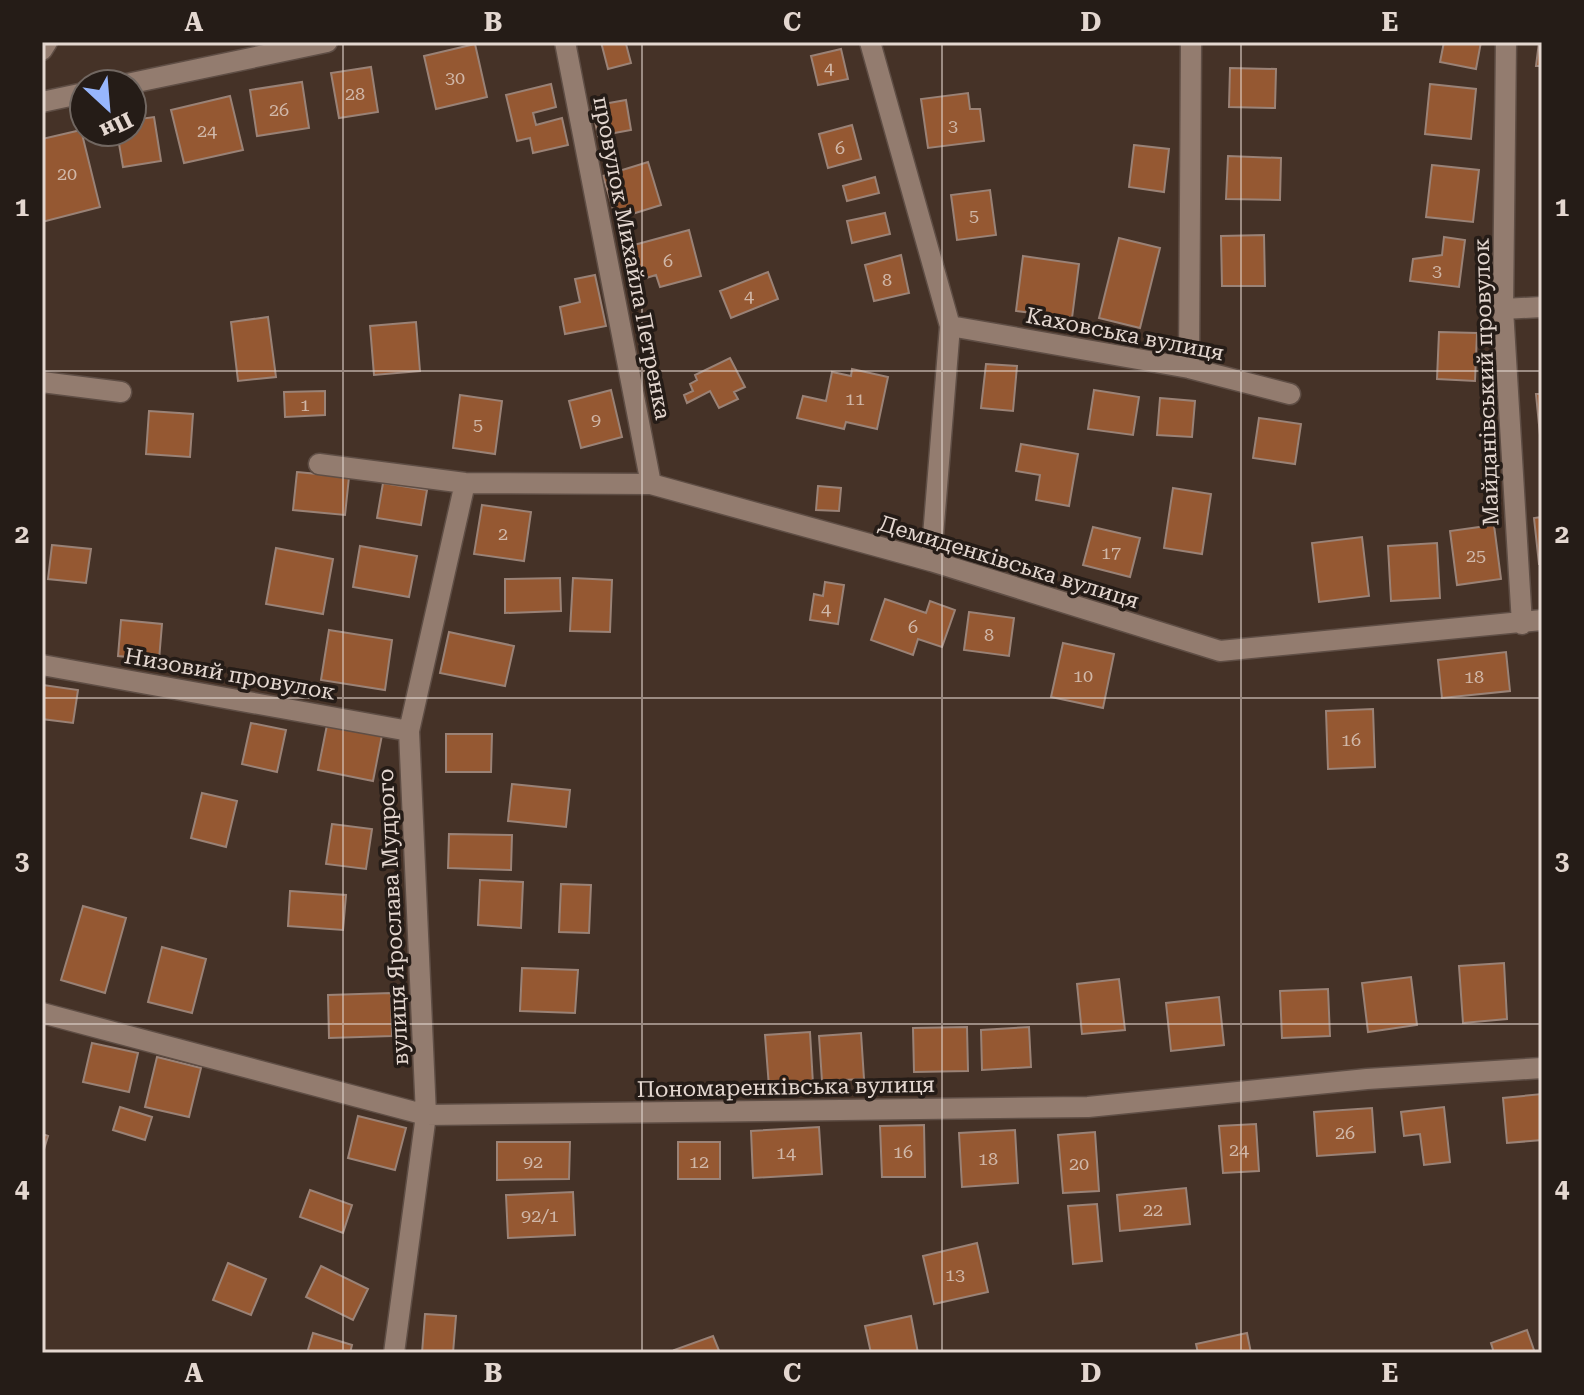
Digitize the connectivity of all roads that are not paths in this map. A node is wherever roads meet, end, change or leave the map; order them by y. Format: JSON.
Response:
{"nodes":[{"id":1,"x":47,"y":42,"type":"edge"},
{"id":2,"x":327,"y":42,"type":"edge"},
{"id":3,"x":565,"y":42,"type":"edge"},
{"id":4,"x":870,"y":42,"type":"edge"},
{"id":5,"x":1191,"y":42,"type":"edge"},
{"id":6,"x":1506,"y":42,"type":"edge"},
{"id":7,"x":42,"y":50,"type":"edge"},
{"id":8,"x":148,"y":80,"type":"edge"},
{"id":9,"x":68,"y":96,"type":"edge"},
{"id":10,"x":42,"y":102,"type":"edge"},
{"id":11,"x":1542,"y":307,"type":"edge"},
{"id":12,"x":1503,"y":309,"type":"junction"},
{"id":13,"x":950,"y":326,"type":"junction"},
{"id":14,"x":1189,"y":368,"type":"junction"},
{"id":15,"x":42,"y":382,"type":"edge"},
{"id":16,"x":121,"y":392,"type":"dead end"},
{"id":17,"x":1290,"y":394,"type":"dead end"},
{"id":18,"x":319,"y":464,"type":"dead end"},
{"id":19,"x":465,"y":483,"type":"junction"},
{"id":20,"x":651,"y":484,"type":"junction"},
{"id":21,"x":931,"y":561,"type":"junction"},
{"id":22,"x":1532,"y":622,"type":"edge"},
{"id":23,"x":42,"y":665,"type":"edge"},
{"id":24,"x":409,"y":731,"type":"junction"},
{"id":25,"x":42,"y":1013,"type":"edge"},
{"id":26,"x":1542,"y":1068,"type":"edge"},
{"id":27,"x":426,"y":1115,"type":"junction"},
{"id":28,"x":394,"y":1353,"type":"edge"}],
"edges":[{"from":1,"to":7,"type":"street"},
{"from":2,"to":8,"type":"street"},
{"from":3,"to":20,"type":"street","name":"провулок Михайла Петренка"},
{"from":4,"to":13,"type":"street"},
{"from":5,"to":14,"type":"street"},
{"from":6,"to":12,"type":"street","name":"Майданівський провулок"},
{"from":9,"to":10,"type":"street"},
{"from":11,"to":12,"type":"street"},
{"from":12,"to":22,"type":"street","name":"Майданівський провулок"},
{"from":13,"to":14,"type":"street","name":"Каховська вулиця"},
{"from":13,"to":21,"type":"street"},
{"from":14,"to":17,"type":"street","name":"Каховська вулиця"},
{"from":15,"to":16,"type":"street"},
{"from":18,"to":19,"type":"street","name":"Демиденківська вулиця"},
{"from":19,"to":20,"type":"street","name":"Демиденківська вулиця"},
{"from":19,"to":24,"type":"street","name":"вулиця Ярослава Мудрого"},
{"from":20,"to":21,"type":"street","name":"Демиденківська вулиця"},
{"from":21,"to":22,"type":"street","name":"Демиденківська вулиця"},
{"from":23,"to":24,"type":"street","name":"Низовий провулок"},
{"from":24,"to":27,"type":"street","name":"вулиця Ярослава Мудрого"},
{"from":25,"to":27,"type":"street","name":"Пономаренківська вулиця"},
{"from":26,"to":27,"type":"street","name":"Пономаренківська вулиця"},
{"from":27,"to":28,"type":"street","name":"вулиця Ярослава Мудрого"}]}
